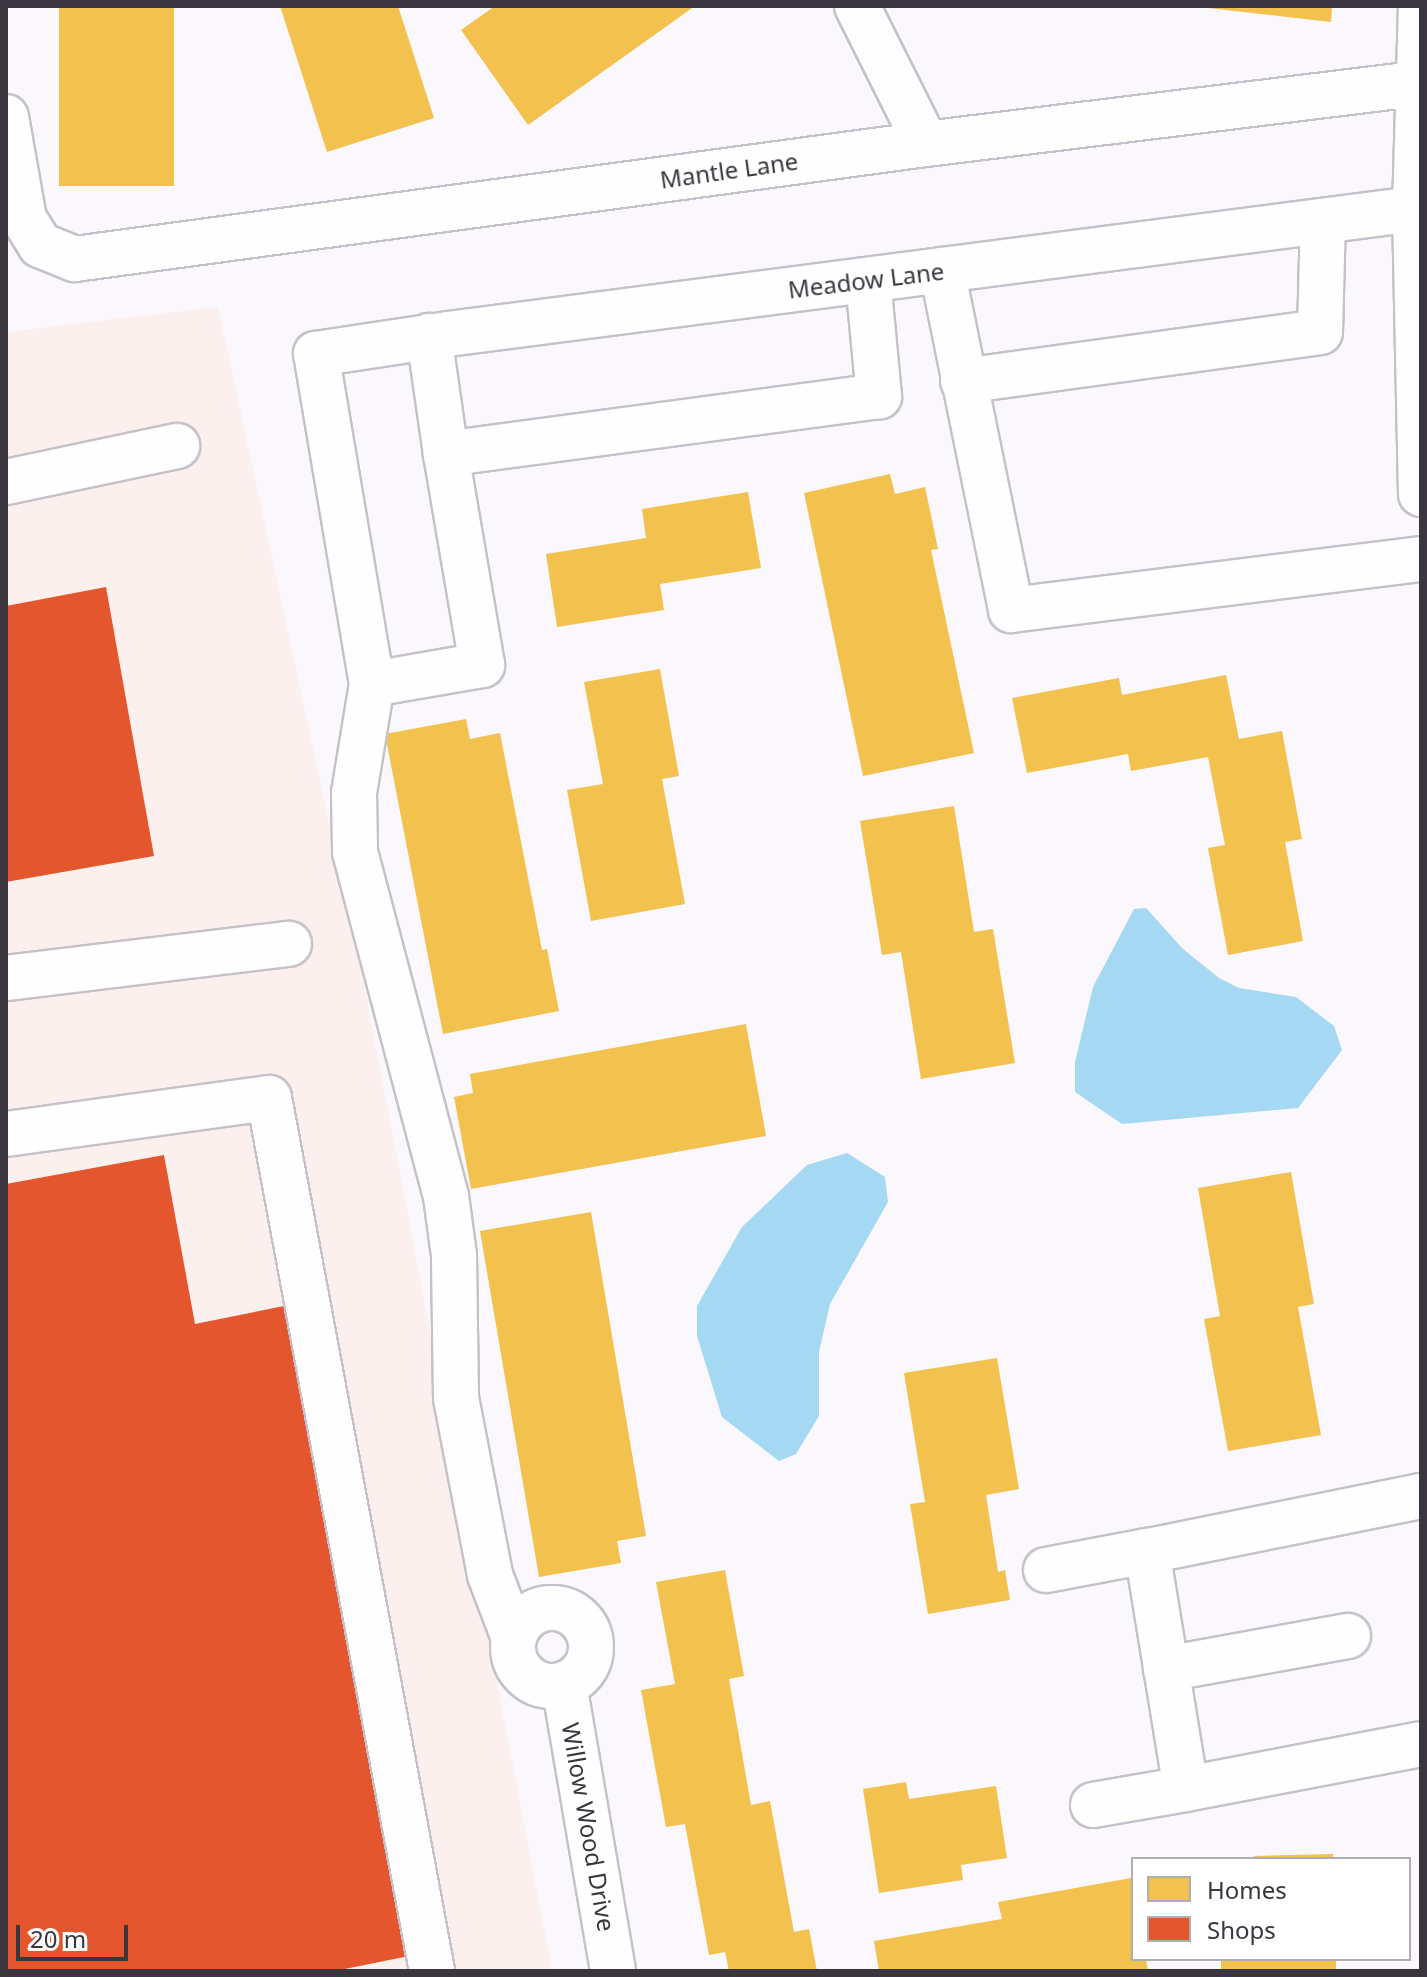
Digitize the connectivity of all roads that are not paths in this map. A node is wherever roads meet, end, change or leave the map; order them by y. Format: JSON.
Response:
{"nodes":[{"id":1,"x":857,"y":6,"type":"edge"},
{"id":2,"x":1421,"y":6,"type":"edge"},
{"id":3,"x":1421,"y":83,"type":"edge"},
{"id":4,"x":6,"y":117,"type":"edge"},
{"id":5,"x":926,"y":144,"type":"junction"},
{"id":6,"x":1415,"y":209,"type":"junction"},
{"id":7,"x":1323,"y":221,"type":"junction"},
{"id":8,"x":942,"y":270,"type":"junction"},
{"id":9,"x":868,"y":280,"type":"junction"},
{"id":10,"x":429,"y":336,"type":"junction"},
{"id":11,"x":963,"y":381,"type":"junction"},
{"id":12,"x":177,"y":446,"type":"dead end"},
{"id":13,"x":446,"y":454,"type":"junction"},
{"id":14,"x":6,"y":482,"type":"edge"},
{"id":15,"x":1421,"y":494,"type":"edge"},
{"id":16,"x":1421,"y":559,"type":"edge"},
{"id":17,"x":372,"y":684,"type":"junction"},
{"id":18,"x":289,"y":944,"type":"dead end"},
{"id":19,"x":6,"y":978,"type":"edge"},
{"id":20,"x":6,"y":1134,"type":"edge"},
{"id":21,"x":1421,"y":1496,"type":"edge"},
{"id":22,"x":1147,"y":1551,"type":"junction"},
{"id":23,"x":1046,"y":1570,"type":"dead end"},
{"id":24,"x":1348,"y":1636,"type":"dead end"},
{"id":25,"x":514,"y":1638,"type":"junction"},
{"id":26,"x":1166,"y":1669,"type":"junction"},
{"id":27,"x":564,"y":1684,"type":"junction"},
{"id":28,"x":1421,"y":1744,"type":"edge"},
{"id":29,"x":1186,"y":1789,"type":"junction"},
{"id":30,"x":1093,"y":1805,"type":"dead end"},
{"id":31,"x":432,"y":1971,"type":"edge"},
{"id":32,"x":613,"y":1971,"type":"edge"}],
"edges":[{"from":1,"to":5,"type":"street"},
{"from":2,"to":3,"type":"street"},
{"from":3,"to":5,"type":"street","name":"Mantle Lane"},
{"from":3,"to":6,"type":"street"},
{"from":4,"to":5,"type":"street","name":"Mantle Lane"},
{"from":6,"to":7,"type":"street","name":"Meadow Lane"},
{"from":6,"to":15,"type":"street"},
{"from":7,"to":8,"type":"street","name":"Meadow Lane"},
{"from":7,"to":11,"type":"street"},
{"from":8,"to":9,"type":"street","name":"Meadow Lane"},
{"from":8,"to":11,"type":"street"},
{"from":9,"to":10,"type":"street","name":"Meadow Lane"},
{"from":9,"to":13,"type":"street"},
{"from":10,"to":13,"type":"street"},
{"from":10,"to":17,"type":"street","name":"Meadow Lane"},
{"from":11,"to":16,"type":"street"},
{"from":12,"to":14,"type":"street"},
{"from":13,"to":17,"type":"street"},
{"from":17,"to":25,"type":"street"},
{"from":18,"to":19,"type":"street"},
{"from":20,"to":31,"type":"street"},
{"from":21,"to":22,"type":"street"},
{"from":22,"to":23,"type":"street"},
{"from":22,"to":26,"type":"street"},
{"from":24,"to":26,"type":"street"},
{"from":25,"to":27,"type":"street"},
{"from":25,"to":27,"type":"street"},
{"from":26,"to":29,"type":"street"},
{"from":27,"to":32,"type":"street","name":"Willow Wood Drive"},
{"from":28,"to":29,"type":"street"},
{"from":29,"to":30,"type":"street"}]}
